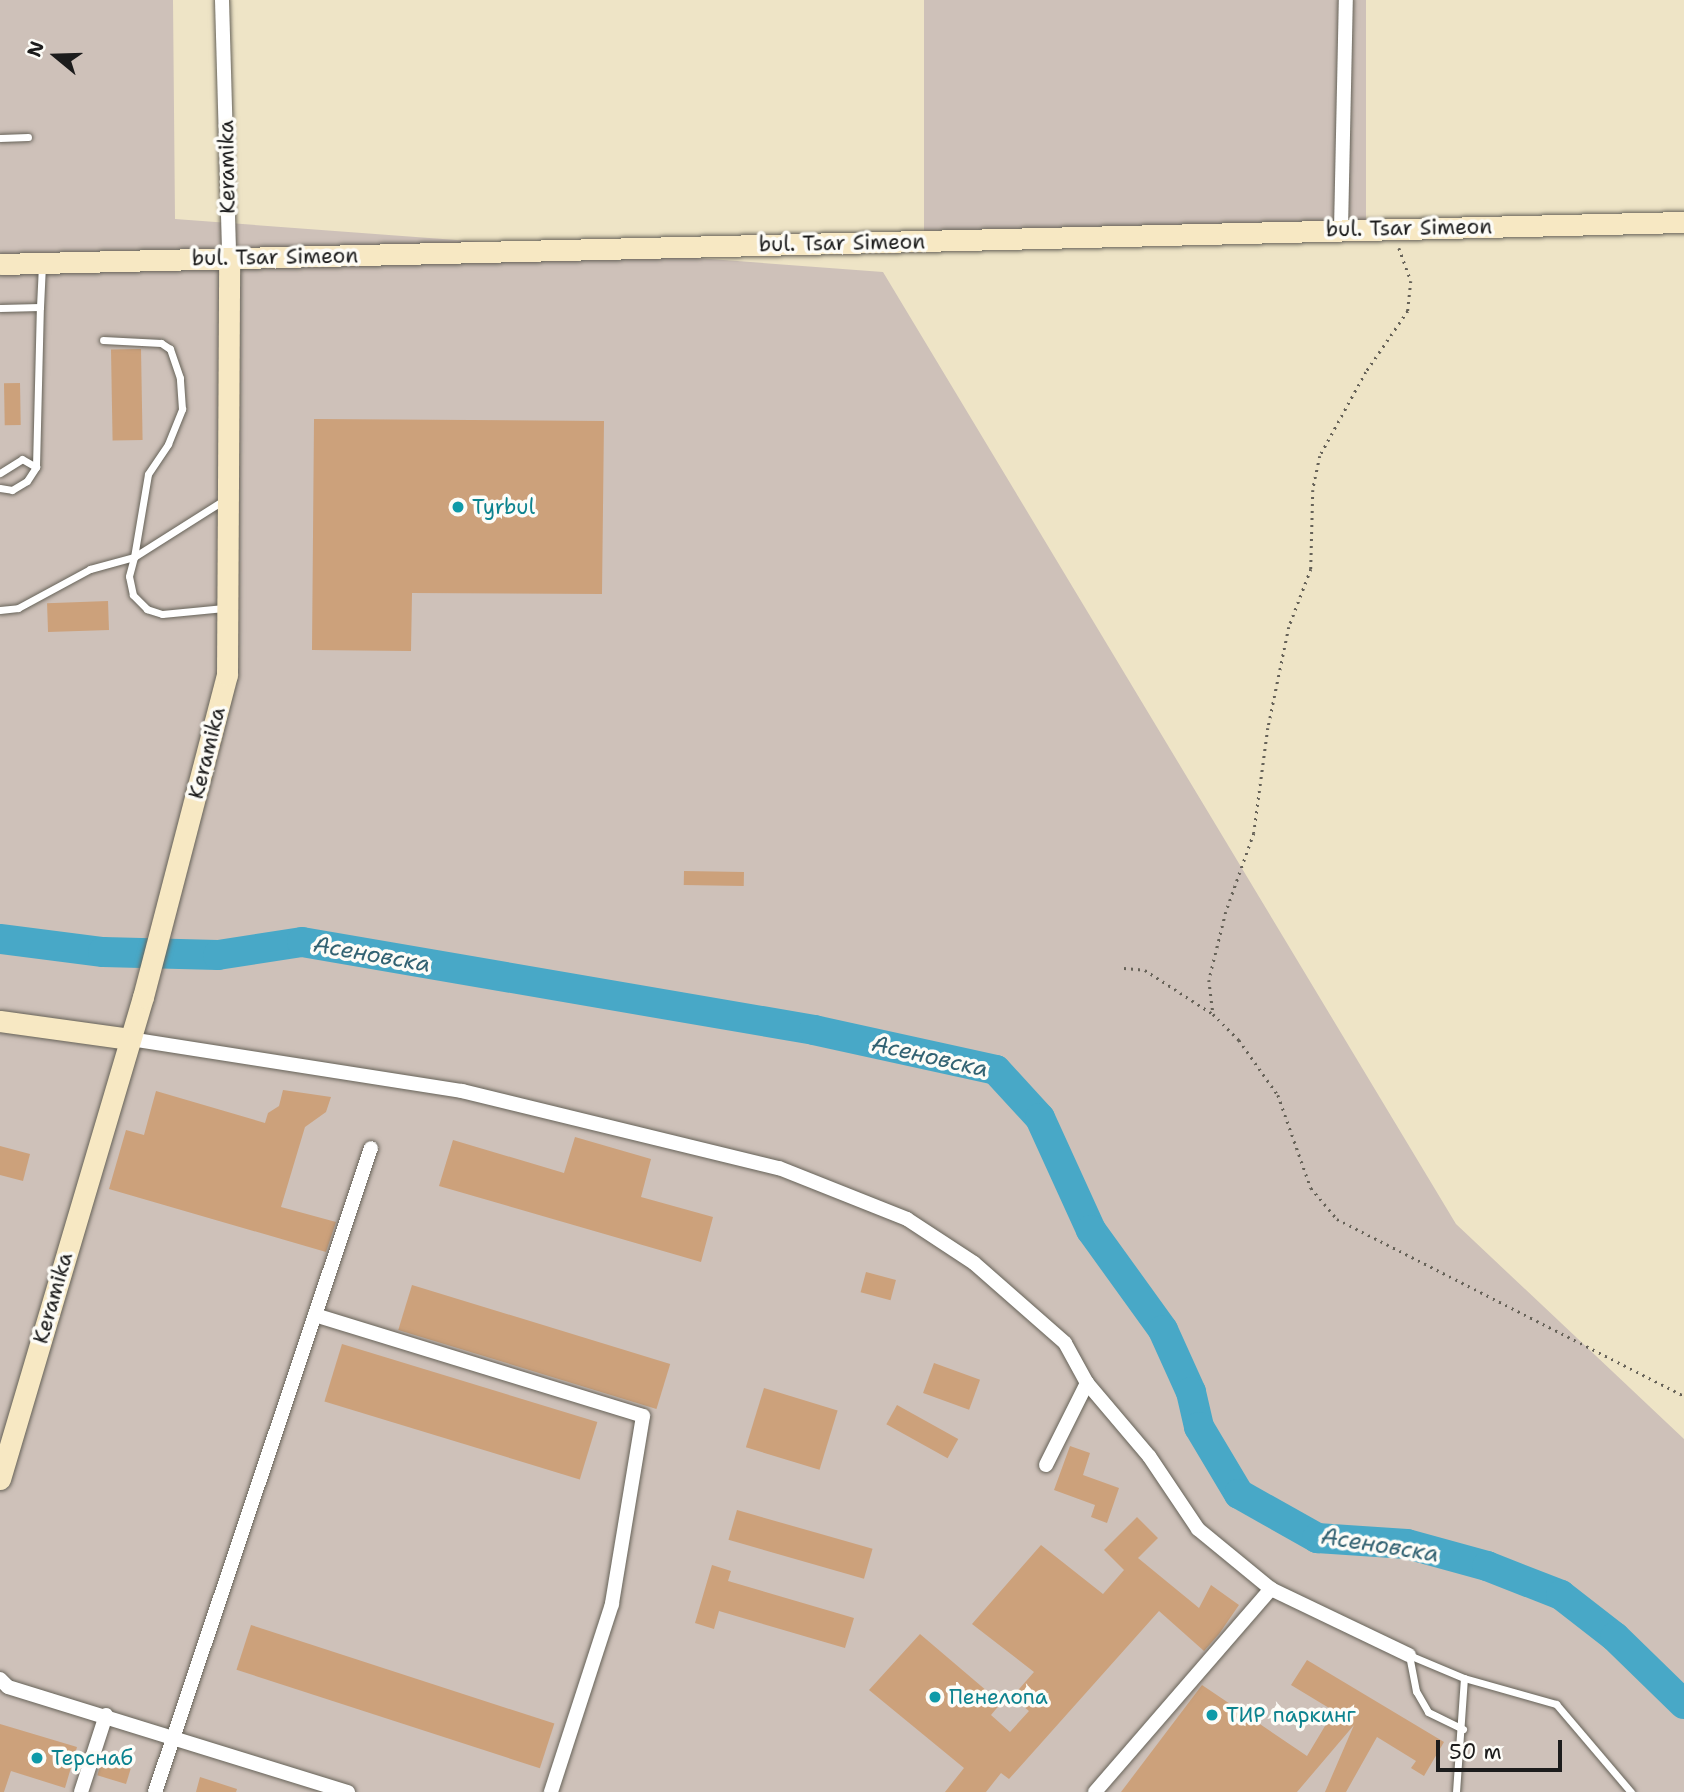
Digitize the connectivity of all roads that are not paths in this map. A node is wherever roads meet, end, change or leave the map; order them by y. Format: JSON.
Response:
{"nodes":[{"id":1,"x":222,"y":0,"type":"edge"},
{"id":2,"x":1346,"y":0,"type":"edge"},
{"id":3,"x":28,"y":137,"type":"dead end"},
{"id":4,"x":0,"y":138,"type":"edge"},
{"id":5,"x":1684,"y":222,"type":"edge"},
{"id":6,"x":1341,"y":230,"type":"junction"},
{"id":7,"x":229,"y":258,"type":"junction"},
{"id":8,"x":42,"y":263,"type":"junction"},
{"id":9,"x":0,"y":264,"type":"edge"},
{"id":10,"x":40,"y":307,"type":"junction"},
{"id":11,"x":0,"y":308,"type":"edge"},
{"id":12,"x":103,"y":340,"type":"dead end"},
{"id":13,"x":36,"y":467,"type":"junction"},
{"id":14,"x":0,"y":473,"type":"edge"},
{"id":15,"x":0,"y":488,"type":"edge"},
{"id":16,"x":228,"y":498,"type":"junction"},
{"id":17,"x":134,"y":556,"type":"junction"},
{"id":18,"x":227,"y":607,"type":"junction"},
{"id":19,"x":0,"y":610,"type":"edge"},
{"id":20,"x":0,"y":1021,"type":"edge"},
{"id":21,"x":130,"y":1039,"type":"junction"},
{"id":22,"x":371,"y":1148,"type":"dead end"},
{"id":23,"x":315,"y":1315,"type":"junction"},
{"id":24,"x":1087,"y":1383,"type":"junction"},
{"id":25,"x":1046,"y":1465,"type":"dead end"},
{"id":26,"x":0,"y":1479,"type":"edge"},
{"id":27,"x":1271,"y":1589,"type":"junction"},
{"id":28,"x":1409,"y":1655,"type":"junction"},
{"id":29,"x":1465,"y":1678,"type":"junction"},
{"id":30,"x":0,"y":1679,"type":"edge"},
{"id":31,"x":106,"y":1715,"type":"junction"},
{"id":32,"x":1463,"y":1729,"type":"junction"},
{"id":33,"x":173,"y":1736,"type":"junction"},
{"id":34,"x":80,"y":1792,"type":"edge"},
{"id":35,"x":155,"y":1792,"type":"edge"},
{"id":36,"x":348,"y":1792,"type":"edge"},
{"id":37,"x":551,"y":1792,"type":"edge"},
{"id":38,"x":1095,"y":1792,"type":"edge"},
{"id":39,"x":1457,"y":1792,"type":"edge"},
{"id":40,"x":1631,"y":1792,"type":"edge"}],
"edges":[{"from":1,"to":7,"type":"street","name":"Keramika"},
{"from":2,"to":6,"type":"street"},
{"from":3,"to":4,"type":"lane"},
{"from":5,"to":6,"type":"main road","name":"bul. Tsar Simeon"},
{"from":6,"to":7,"type":"main road","name":"bul. Tsar Simeon"},
{"from":7,"to":8,"type":"main road","name":"bul. Tsar Simeon"},
{"from":7,"to":16,"type":"main road","name":"Keramika"},
{"from":8,"to":9,"type":"main road","name":"bul. Tsar Simeon"},
{"from":8,"to":10,"type":"lane"},
{"from":10,"to":11,"type":"lane"},
{"from":10,"to":13,"type":"lane"},
{"from":12,"to":17,"type":"lane"},
{"from":13,"to":14,"type":"lane"},
{"from":13,"to":15,"type":"lane"},
{"from":16,"to":17,"type":"lane"},
{"from":16,"to":18,"type":"main road","name":"Keramika"},
{"from":17,"to":18,"type":"lane"},
{"from":17,"to":19,"type":"lane"},
{"from":18,"to":21,"type":"main road","name":"Keramika"},
{"from":20,"to":21,"type":"main road"},
{"from":21,"to":24,"type":"street"},
{"from":21,"to":26,"type":"main road","name":"Keramika"},
{"from":22,"to":23,"type":"street"},
{"from":23,"to":33,"type":"street"},
{"from":23,"to":37,"type":"street"},
{"from":24,"to":25,"type":"street"},
{"from":24,"to":27,"type":"street"},
{"from":27,"to":28,"type":"street"},
{"from":27,"to":38,"type":"street"},
{"from":28,"to":29,"type":"lane"},
{"from":28,"to":32,"type":"lane"},
{"from":29,"to":32,"type":"lane"},
{"from":29,"to":40,"type":"lane"},
{"from":30,"to":31,"type":"street"},
{"from":31,"to":33,"type":"street"},
{"from":31,"to":34,"type":"street"},
{"from":32,"to":39,"type":"lane"},
{"from":33,"to":35,"type":"street"},
{"from":33,"to":36,"type":"street"}]}
